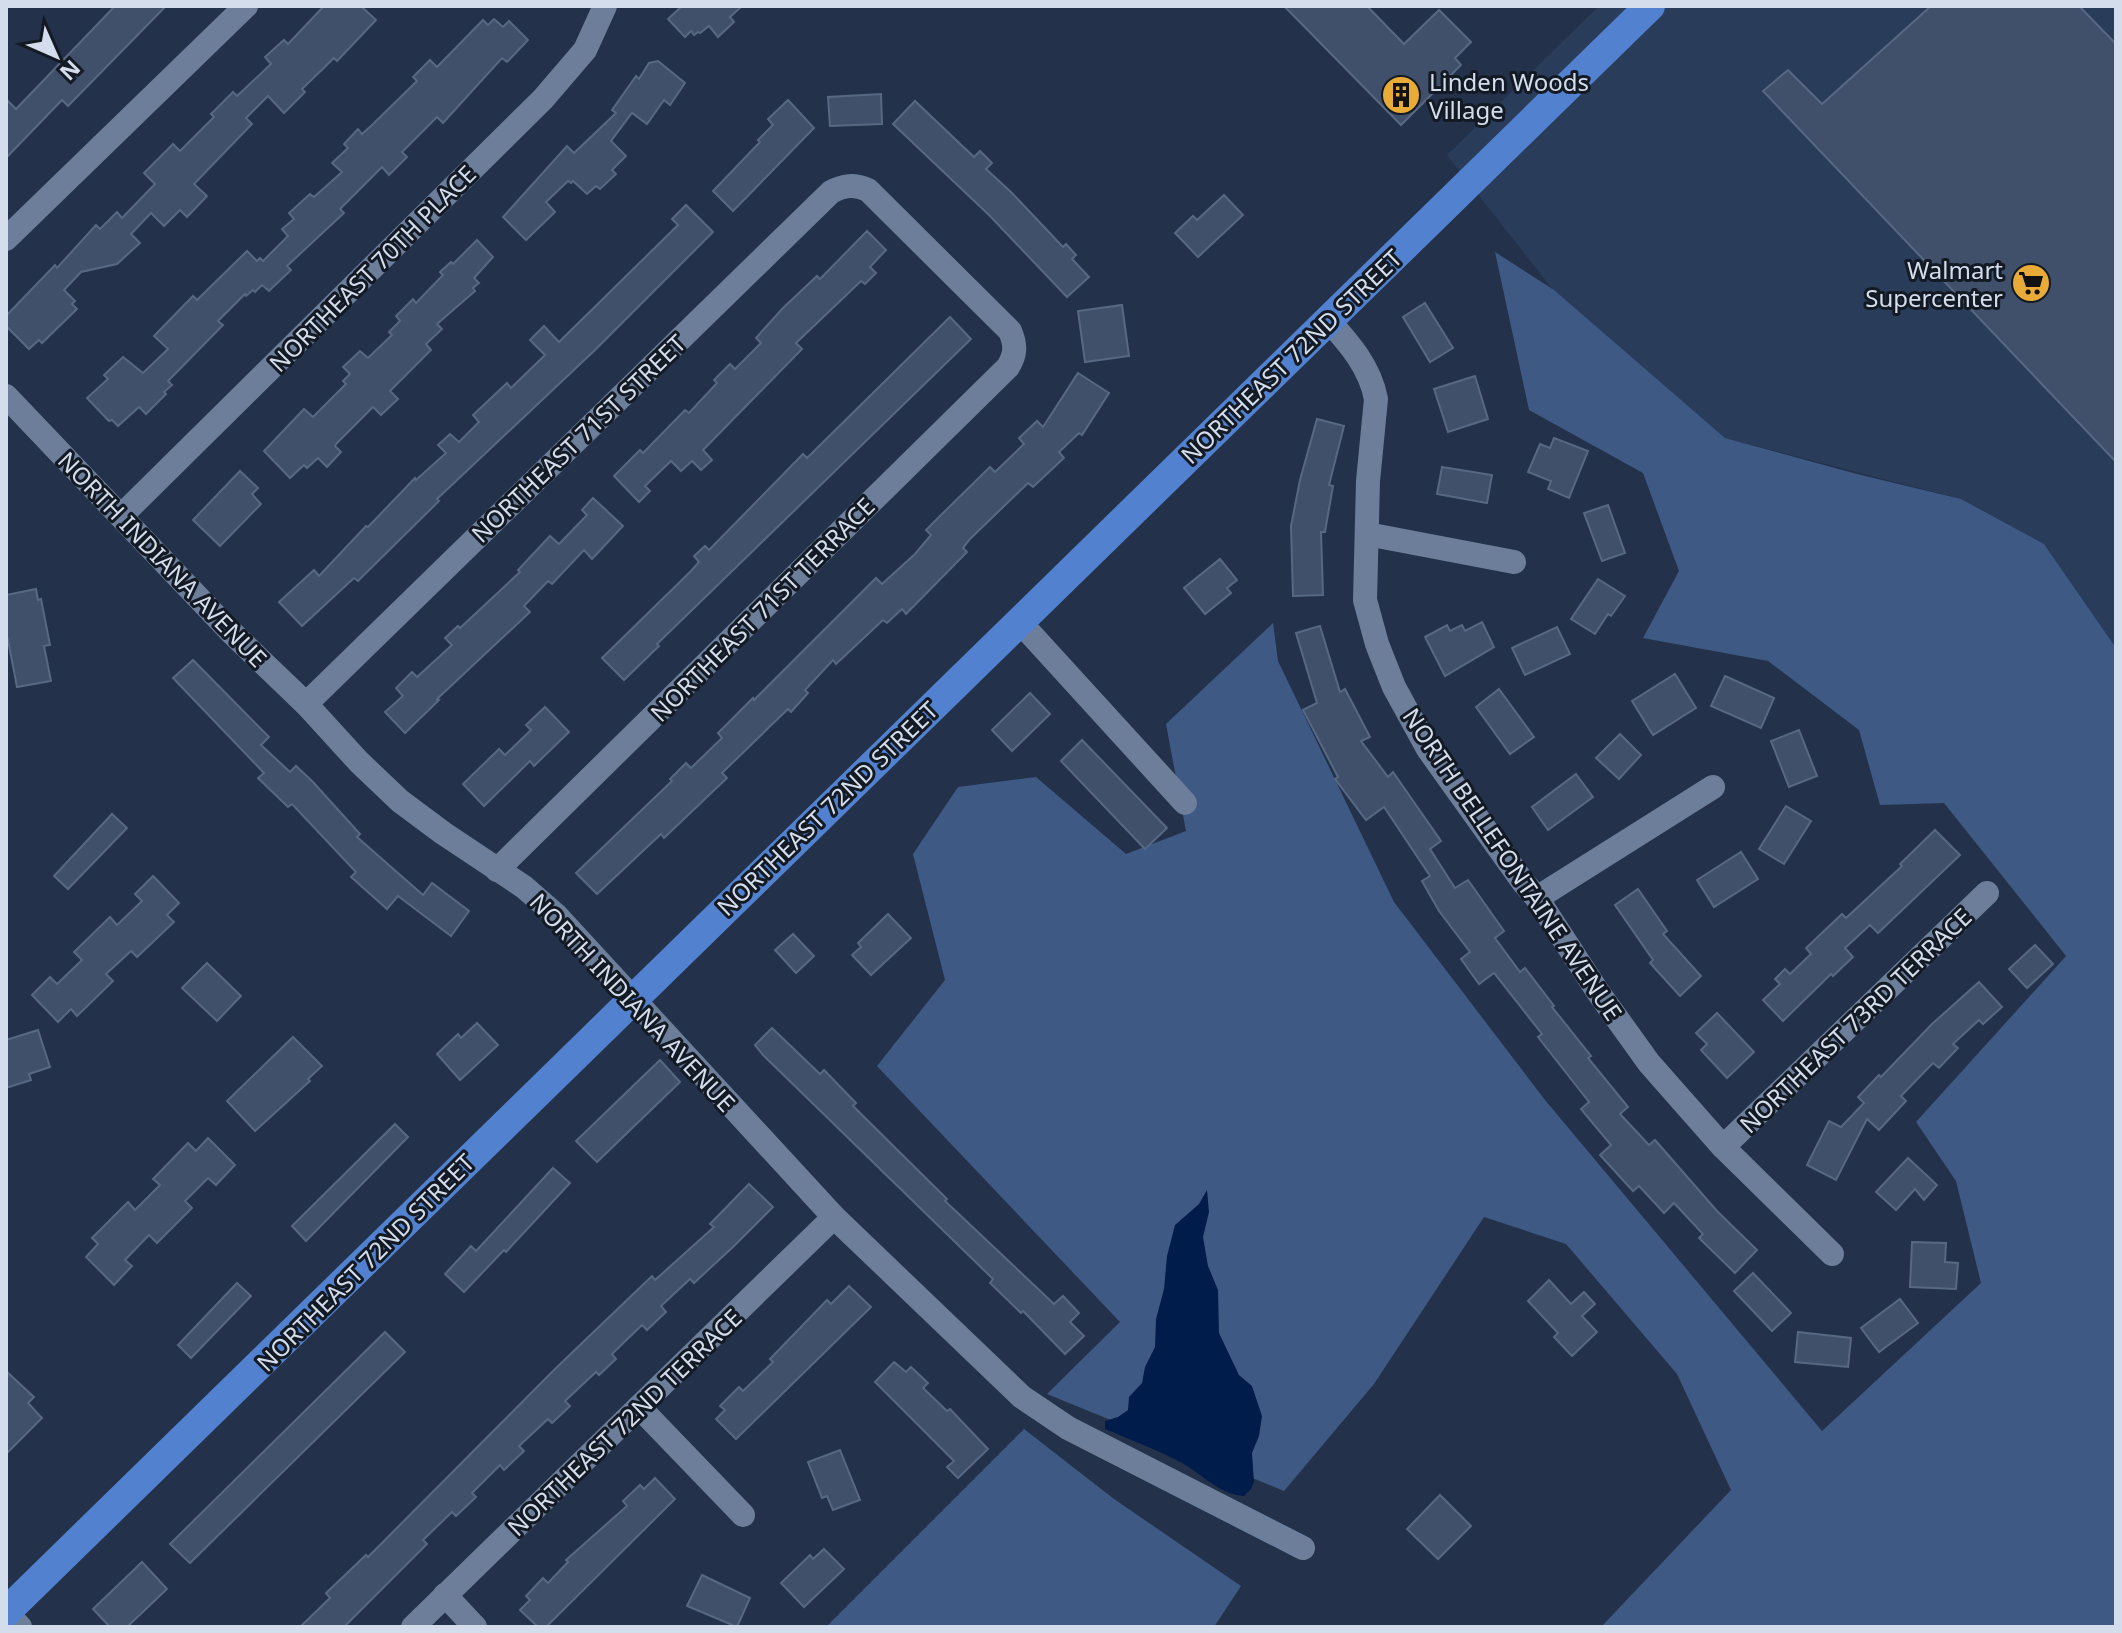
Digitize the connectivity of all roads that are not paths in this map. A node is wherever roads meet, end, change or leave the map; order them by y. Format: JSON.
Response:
{"nodes":[{"id":1,"x":246,"y":6,"type":"edge"},
{"id":2,"x":605,"y":6,"type":"edge"},
{"id":3,"x":1650,"y":6,"type":"edge"},
{"id":4,"x":857,"y":185,"type":"joint"},
{"id":5,"x":6,"y":239,"type":"edge"},
{"id":6,"x":1328,"y":320,"type":"junction"},
{"id":7,"x":6,"y":396,"type":"edge"},
{"id":8,"x":121,"y":516,"type":"junction"},
{"id":9,"x":1367,"y":534,"type":"junction"},
{"id":10,"x":1514,"y":562,"type":"dead end"},
{"id":11,"x":1019,"y":621,"type":"junction"},
{"id":12,"x":306,"y":704,"type":"junction"},
{"id":13,"x":1713,"y":787,"type":"dead end"},
{"id":14,"x":1185,"y":803,"type":"dead end"},
{"id":15,"x":497,"y":870,"type":"junction"},
{"id":16,"x":1987,"y":893,"type":"dead end"},
{"id":17,"x":1537,"y":898,"type":"junction"},
{"id":18,"x":633,"y":998,"type":"junction"},
{"id":19,"x":1723,"y":1147,"type":"junction"},
{"id":20,"x":834,"y":1217,"type":"junction"},
{"id":21,"x":1832,"y":1254,"type":"dead end"},
{"id":22,"x":639,"y":1407,"type":"junction"},
{"id":23,"x":743,"y":1515,"type":"dead end"},
{"id":24,"x":1303,"y":1548,"type":"dead end"},
{"id":25,"x":445,"y":1595,"type":"junction"},
{"id":26,"x":6,"y":1612,"type":"edge"},
{"id":27,"x":20,"y":1627,"type":"edge"},
{"id":28,"x":413,"y":1627,"type":"edge"},
{"id":29,"x":475,"y":1627,"type":"edge"}],
"edges":[{"from":1,"to":5,"type":"street"},
{"from":2,"to":8,"type":"street","name":"NORTHEAST 70TH PLACE"},
{"from":3,"to":6,"type":"main road","name":"NORTHEAST 72ND STREET"},
{"from":4,"to":12,"type":"street","name":"NORTHEAST 71ST STREET"},
{"from":4,"to":15,"type":"street","name":"NORTHEAST 71ST TERRACE"},
{"from":6,"to":9,"type":"street","name":"NORTH BELLEFONTAINE AVENUE"},
{"from":6,"to":11,"type":"main road","name":"NORTHEAST 72ND STREET"},
{"from":7,"to":8,"type":"street","name":"NORTH INDIANA AVENUE"},
{"from":8,"to":12,"type":"street","name":"NORTH INDIANA AVENUE"},
{"from":9,"to":10,"type":"street"},
{"from":9,"to":17,"type":"street","name":"NORTH BELLEFONTAINE AVENUE"},
{"from":11,"to":14,"type":"street"},
{"from":11,"to":18,"type":"main road","name":"NORTHEAST 72ND STREET"},
{"from":12,"to":15,"type":"street","name":"NORTH INDIANA AVENUE"},
{"from":13,"to":17,"type":"street"},
{"from":15,"to":18,"type":"street","name":"NORTH INDIANA AVENUE"},
{"from":16,"to":19,"type":"street","name":"NORTHEAST 73RD TERRACE"},
{"from":17,"to":19,"type":"street","name":"NORTH BELLEFONTAINE AVENUE"},
{"from":18,"to":20,"type":"street","name":"NORTH INDIANA AVENUE"},
{"from":18,"to":26,"type":"main road","name":"NORTHEAST 72ND STREET"},
{"from":19,"to":21,"type":"street","name":"NORTH BELLEFONTAINE AVENUE"},
{"from":20,"to":22,"type":"street","name":"NORTHEAST 72ND TERRACE"},
{"from":20,"to":24,"type":"street","name":"NORTH INDIANA AVENUE"},
{"from":22,"to":23,"type":"street"},
{"from":22,"to":25,"type":"street","name":"NORTHEAST 72ND TERRACE"},
{"from":25,"to":28,"type":"street","name":"NORTHEAST 72ND TERRACE"},
{"from":25,"to":29,"type":"street"},
{"from":26,"to":27,"type":"street"}]}
